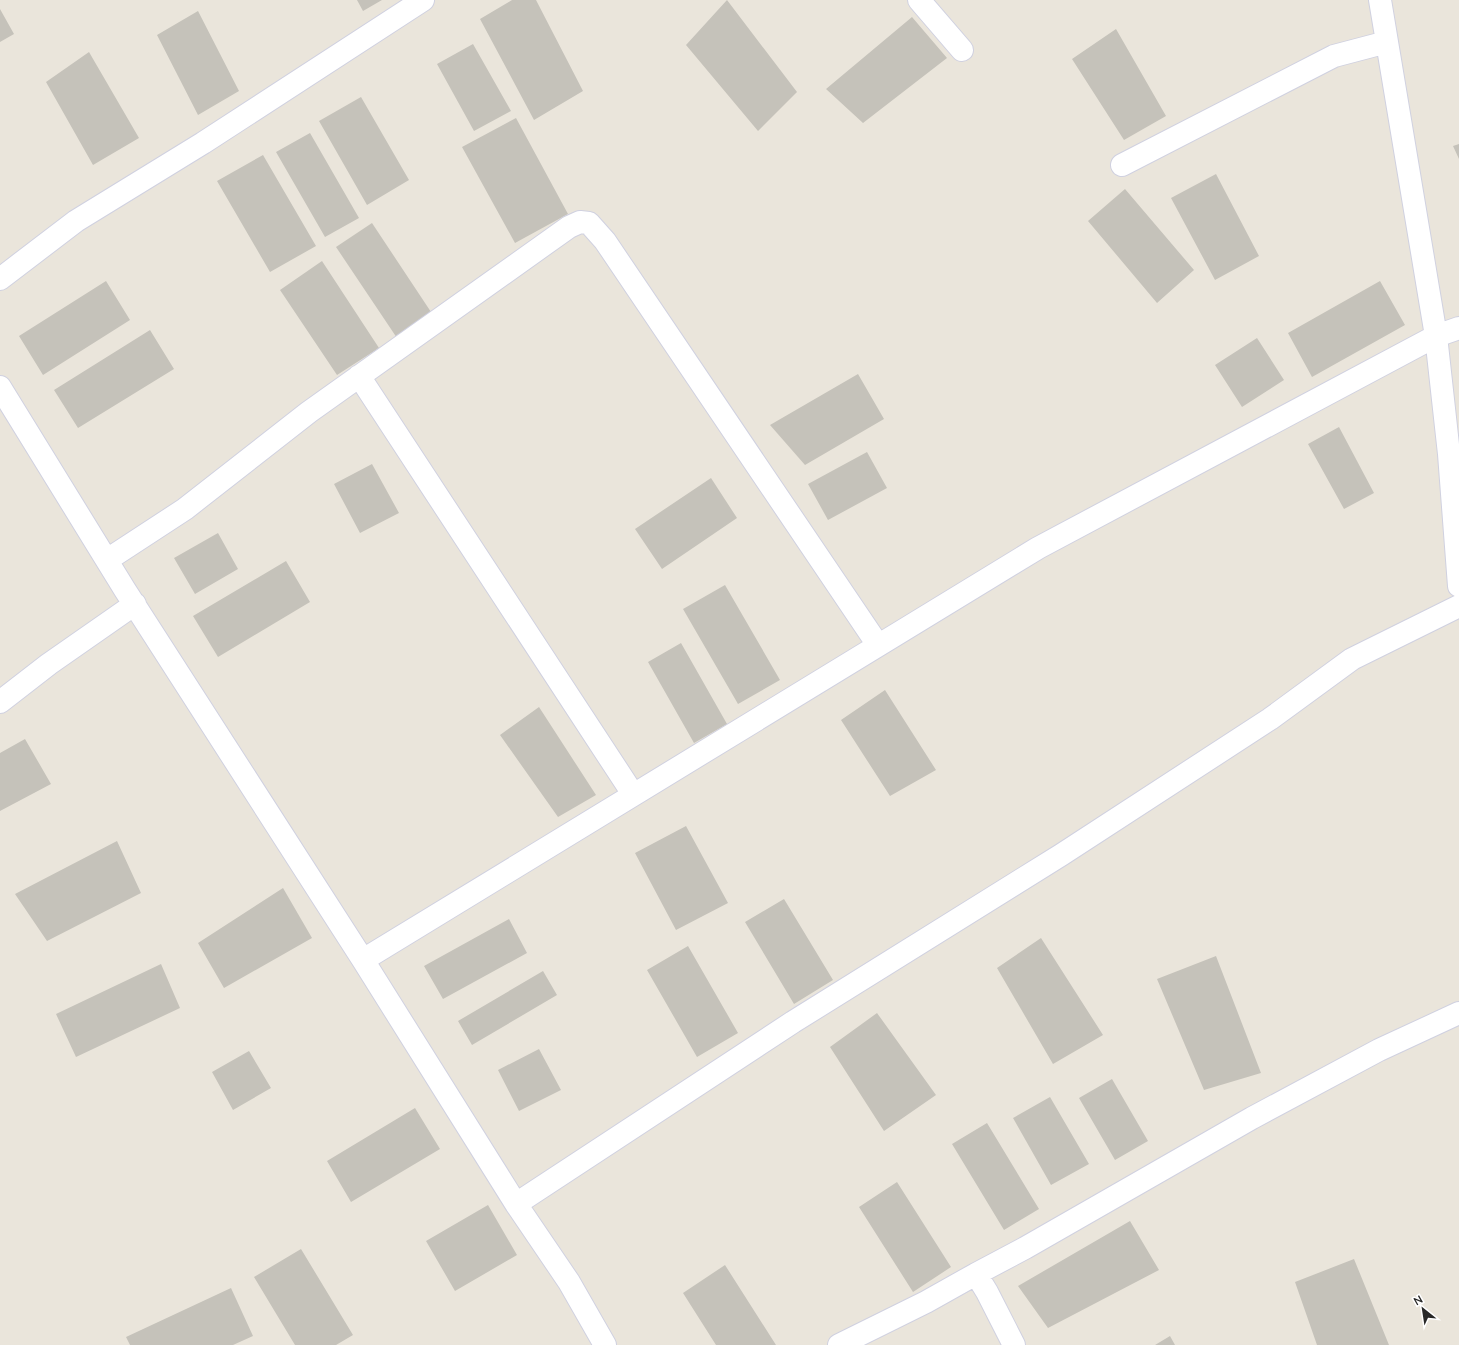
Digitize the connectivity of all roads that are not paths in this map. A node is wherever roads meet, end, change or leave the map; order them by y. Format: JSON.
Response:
{"nodes":[{"id":1,"x":423,"y":0,"type":"edge"},
{"id":2,"x":919,"y":0,"type":"edge"},
{"id":3,"x":1380,"y":0,"type":"edge"},
{"id":4,"x":1387,"y":42,"type":"junction"},
{"id":5,"x":962,"y":50,"type":"dead end"},
{"id":6,"x":1122,"y":165,"type":"dead end"},
{"id":7,"x":0,"y":278,"type":"edge"},
{"id":8,"x":1459,"y":328,"type":"edge"},
{"id":9,"x":1436,"y":336,"type":"junction"},
{"id":10,"x":359,"y":376,"type":"junction"},
{"id":11,"x":0,"y":387,"type":"edge"},
{"id":12,"x":107,"y":560,"type":"junction"},
{"id":13,"x":1459,"y":586,"type":"edge"},
{"id":14,"x":135,"y":604,"type":"junction"},
{"id":15,"x":1459,"y":606,"type":"edge"},
{"id":16,"x":878,"y":645,"type":"junction"},
{"id":17,"x":0,"y":702,"type":"edge"},
{"id":18,"x":633,"y":794,"type":"junction"},
{"id":19,"x":364,"y":960,"type":"junction"},
{"id":20,"x":1459,"y":1013,"type":"edge"},
{"id":21,"x":516,"y":1204,"type":"junction"},
{"id":22,"x":976,"y":1274,"type":"junction"},
{"id":23,"x":605,"y":1345,"type":"edge"},
{"id":24,"x":839,"y":1345,"type":"edge"},
{"id":25,"x":1014,"y":1345,"type":"edge"}],
"edges":[{"from":1,"to":7,"type":"street"},
{"from":2,"to":5,"type":"street"},
{"from":3,"to":4,"type":"street"},
{"from":4,"to":6,"type":"street"},
{"from":4,"to":9,"type":"street"},
{"from":8,"to":9,"type":"street"},
{"from":9,"to":13,"type":"street"},
{"from":9,"to":16,"type":"street"},
{"from":10,"to":12,"type":"street"},
{"from":10,"to":16,"type":"street"},
{"from":10,"to":18,"type":"street"},
{"from":11,"to":12,"type":"street"},
{"from":12,"to":14,"type":"street"},
{"from":14,"to":17,"type":"street"},
{"from":14,"to":19,"type":"street"},
{"from":15,"to":21,"type":"street"},
{"from":16,"to":18,"type":"street"},
{"from":18,"to":19,"type":"street"},
{"from":19,"to":21,"type":"street"},
{"from":20,"to":22,"type":"street"},
{"from":21,"to":23,"type":"street"},
{"from":22,"to":24,"type":"street"},
{"from":22,"to":25,"type":"street"}]}
